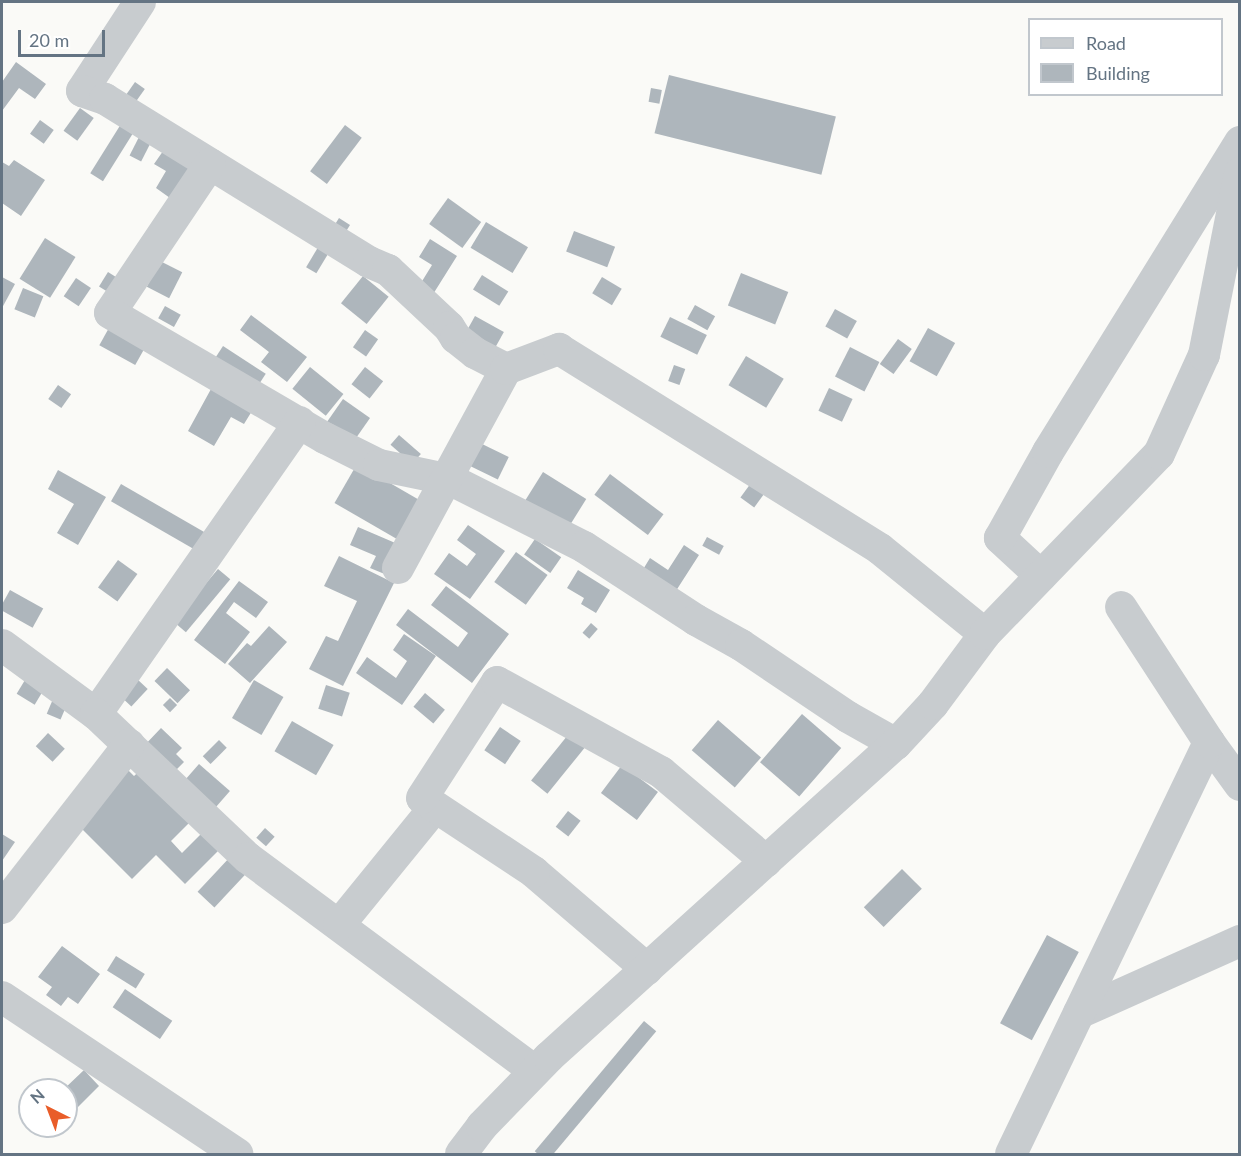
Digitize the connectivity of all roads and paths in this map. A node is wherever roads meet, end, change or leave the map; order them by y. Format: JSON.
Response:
{"nodes":[{"id":1,"x":140,"y":2,"type":"edge"},
{"id":2,"x":1239,"y":142,"type":"edge"},
{"id":3,"x":210,"y":164,"type":"junction"},
{"id":4,"x":1239,"y":172,"type":"edge"},
{"id":5,"x":506,"y":369,"type":"junction"},
{"id":6,"x":300,"y":422,"type":"junction"},
{"id":7,"x":446,"y":479,"type":"junction"},
{"id":8,"x":398,"y":568,"type":"dead end"},
{"id":9,"x":1041,"y":576,"type":"junction"},
{"id":10,"x":1121,"y":607,"type":"dead end"},
{"id":11,"x":986,"y":634,"type":"junction"},
{"id":12,"x":2,"y":645,"type":"edge"},
{"id":13,"x":96,"y":714,"type":"junction"},
{"id":14,"x":1209,"y":742,"type":"junction"},
{"id":15,"x":896,"y":744,"type":"junction"},
{"id":16,"x":129,"y":746,"type":"junction"},
{"id":17,"x":1239,"y":786,"type":"edge"},
{"id":18,"x":435,"y":807,"type":"junction"},
{"id":19,"x":766,"y":861,"type":"junction"},
{"id":20,"x":2,"y":908,"type":"edge"},
{"id":21,"x":339,"y":925,"type":"junction"},
{"id":22,"x":1239,"y":941,"type":"edge"},
{"id":23,"x":647,"y":969,"type":"junction"},
{"id":24,"x":2,"y":996,"type":"edge"},
{"id":25,"x":1079,"y":1013,"type":"junction"},
{"id":26,"x":535,"y":1071,"type":"junction"},
{"id":27,"x":237,"y":1155,"type":"edge"},
{"id":28,"x":461,"y":1155,"type":"edge"},
{"id":29,"x":1011,"y":1155,"type":"edge"}],
"edges":[{"from":1,"to":3,"type":"street"},
{"from":2,"to":9,"type":"street"},
{"from":3,"to":5,"type":"street"},
{"from":3,"to":6,"type":"street"},
{"from":4,"to":9,"type":"street"},
{"from":5,"to":7,"type":"street"},
{"from":5,"to":11,"type":"street"},
{"from":6,"to":7,"type":"street"},
{"from":6,"to":13,"type":"street"},
{"from":7,"to":8,"type":"street"},
{"from":7,"to":15,"type":"street"},
{"from":9,"to":11,"type":"street"},
{"from":10,"to":14,"type":"street"},
{"from":11,"to":15,"type":"street"},
{"from":12,"to":13,"type":"street"},
{"from":13,"to":16,"type":"street"},
{"from":14,"to":17,"type":"street"},
{"from":14,"to":25,"type":"street"},
{"from":15,"to":19,"type":"street"},
{"from":16,"to":20,"type":"street"},
{"from":16,"to":21,"type":"street"},
{"from":18,"to":19,"type":"street"},
{"from":18,"to":21,"type":"street"},
{"from":18,"to":23,"type":"street"},
{"from":19,"to":23,"type":"street"},
{"from":21,"to":26,"type":"street"},
{"from":22,"to":25,"type":"street"},
{"from":23,"to":26,"type":"street"},
{"from":24,"to":27,"type":"street"},
{"from":25,"to":29,"type":"street"},
{"from":26,"to":28,"type":"street"}]}
